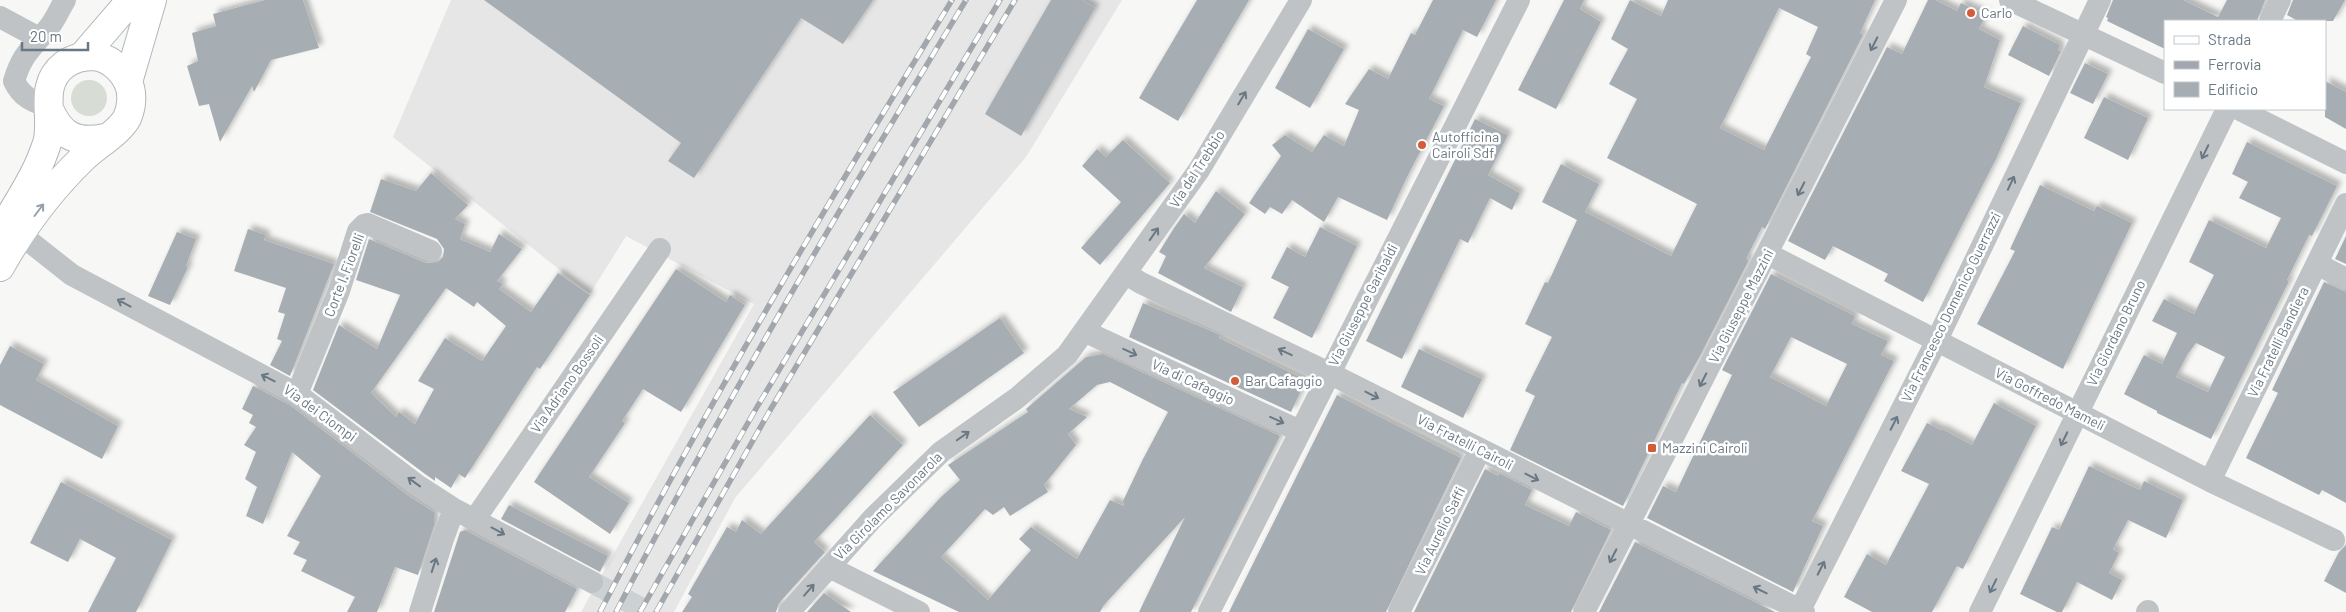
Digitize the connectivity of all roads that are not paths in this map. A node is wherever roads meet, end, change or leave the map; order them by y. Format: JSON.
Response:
{"nodes":[{"id":1,"x":65,"y":0,"type":"edge"},
{"id":2,"x":131,"y":0,"type":"edge"},
{"id":3,"x":152,"y":0,"type":"edge"},
{"id":4,"x":1301,"y":0,"type":"edge"},
{"id":5,"x":1518,"y":0,"type":"edge"},
{"id":6,"x":1896,"y":0,"type":"edge"},
{"id":7,"x":2010,"y":0,"type":"edge"},
{"id":8,"x":2100,"y":0,"type":"edge"},
{"id":9,"x":2280,"y":0,"type":"edge"},
{"id":10,"x":0,"y":17,"type":"edge"},
{"id":11,"x":2270,"y":20,"type":"edge"},
{"id":12,"x":2083,"y":34,"type":"junction"},
{"id":13,"x":39,"y":38,"type":"junction"},
{"id":14,"x":82,"y":57,"type":"junction"},
{"id":15,"x":2164,"y":72,"type":"edge"},
{"id":16,"x":128,"y":82,"type":"junction"},
{"id":17,"x":48,"y":108,"type":"junction"},
{"id":18,"x":2227,"y":110,"type":"edge"},
{"id":19,"x":2240,"y":110,"type":"edge"},
{"id":20,"x":105,"y":138,"type":"junction"},
{"id":21,"x":2346,"y":163,"type":"edge"},
{"id":22,"x":2346,"y":204,"type":"edge"},
{"id":23,"x":10,"y":233,"type":"edge"},
{"id":24,"x":660,"y":249,"type":"dead end"},
{"id":25,"x":431,"y":251,"type":"dead end"},
{"id":26,"x":1768,"y":254,"type":"junction"},
{"id":27,"x":2317,"y":264,"type":"junction"},
{"id":28,"x":0,"y":267,"type":"edge"},
{"id":29,"x":1126,"y":274,"type":"junction"},
{"id":30,"x":2346,"y":279,"type":"edge"},
{"id":31,"x":1086,"y":332,"type":"junction"},
{"id":32,"x":1936,"y":342,"type":"junction"},
{"id":33,"x":1329,"y":373,"type":"junction"},
{"id":34,"x":297,"y":394,"type":"junction"},
{"id":35,"x":2077,"y":412,"type":"junction"},
{"id":36,"x":1300,"y":431,"type":"junction"},
{"id":37,"x":1480,"y":450,"type":"junction"},
{"id":38,"x":2210,"y":481,"type":"junction"},
{"id":39,"x":454,"y":509,"type":"junction"},
{"id":40,"x":475,"y":519,"type":"junction"},
{"id":41,"x":1628,"y":525,"type":"junction"},
{"id":42,"x":2334,"y":540,"type":"dead end"},
{"id":43,"x":829,"y":567,"type":"junction"},
{"id":44,"x":592,"y":582,"type":"tunnel mouth"},
{"id":45,"x":1801,"y":611,"type":"edge"},
{"id":46,"x":420,"y":612,"type":"edge"},
{"id":47,"x":789,"y":612,"type":"edge"},
{"id":48,"x":919,"y":612,"type":"edge"},
{"id":49,"x":1209,"y":612,"type":"edge"},
{"id":50,"x":1399,"y":612,"type":"edge"},
{"id":51,"x":1584,"y":612,"type":"edge"},
{"id":52,"x":1980,"y":612,"type":"edge"}],
"edges":[{"from":1,"to":13,"type":"street"},
{"from":2,"to":14,"type":"street"},
{"from":3,"to":16,"type":"street"},
{"from":29,"to":4,"type":"street","name":"Via del Trebbio","one_way":true},
{"from":5,"to":33,"type":"street","name":"Via Giuseppe Garibaldi"},
{"from":6,"to":26,"type":"street","name":"Via Giuseppe Mazzini","one_way":true},
{"from":7,"to":12,"type":"street"},
{"from":8,"to":12,"type":"street","name":"Via Francesco Domenico Guerrazzi"},
{"from":9,"to":11,"type":"street"},
{"from":10,"to":13,"type":"street"},
{"from":12,"to":15,"type":"street"},
{"from":32,"to":12,"type":"street","name":"Via Francesco Domenico Guerrazzi","one_way":true},
{"from":13,"to":17,"type":"street"},
{"from":14,"to":16,"type":"street"},
{"from":14,"to":17,"type":"street"},
{"from":16,"to":20,"type":"street"},
{"from":17,"to":20,"type":"street"},
{"from":17,"to":23,"type":"street"},
{"from":18,"to":35,"type":"street","name":"Via Giordano Bruno","one_way":true},
{"from":19,"to":21,"type":"street"},
{"from":23,"to":20,"type":"street","one_way":true},
{"from":22,"to":27,"type":"street","name":"Via Fratelli Bandiera"},
{"from":23,"to":28,"type":"street"},
{"from":34,"to":23,"type":"street","name":"Via dei Ciompi","one_way":true},
{"from":24,"to":40,"type":"street","name":"Via Adriano Bossoli"},
{"from":25,"to":34,"type":"street","name":"Corte l. Fiorelli"},
{"from":26,"to":32,"type":"street","name":"Via Goffredo Mameli"},
{"from":26,"to":41,"type":"street","name":"Via Giuseppe Mazzini","one_way":true},
{"from":27,"to":30,"type":"street"},
{"from":27,"to":38,"type":"street","name":"Via Fratelli Bandiera"},
{"from":29,"to":31,"type":"street","name":"Via del Trebbio"},
{"from":33,"to":29,"type":"street","name":"Via Fratelli Cairoli","one_way":true},
{"from":31,"to":36,"type":"street","name":"Via di Cafaggio","one_way":true},
{"from":43,"to":31,"type":"street","name":"Via Girolamo Savonarola","one_way":true},
{"from":32,"to":35,"type":"street","name":"Via Goffredo Mameli"},
{"from":45,"to":32,"type":"street","name":"Via Francesco Domenico Guerrazzi","one_way":true},
{"from":33,"to":36,"type":"street","name":"Via Giuseppe Garibaldi"},
{"from":33,"to":37,"type":"street","name":"Via Fratelli Cairoli","one_way":true},
{"from":39,"to":34,"type":"street","name":"Via dei Ciompi","one_way":true},
{"from":35,"to":38,"type":"street","name":"Via Goffredo Mameli"},
{"from":35,"to":52,"type":"street","name":"Via Giordano Bruno","one_way":true},
{"from":36,"to":49,"type":"street","name":"Via Giuseppe Garibaldi"},
{"from":37,"to":41,"type":"street","name":"Via Fratelli Cairoli","one_way":true},
{"from":37,"to":50,"type":"street","name":"Via Aurelio Saffi"},
{"from":38,"to":42,"type":"street","name":"Via Goffredo Mameli"},
{"from":39,"to":40,"type":"street","name":"Via dei Ciompi"},
{"from":46,"to":39,"type":"street","one_way":true},
{"from":40,"to":44,"type":"street","name":"Via dei Ciompi","one_way":true},
{"from":45,"to":41,"type":"street","name":"Via Fratelli Cairoli","one_way":true},
{"from":41,"to":51,"type":"street","name":"Via Giuseppe Mazzini","one_way":true},
{"from":47,"to":43,"type":"street","name":"Via Girolamo Savonarola","one_way":true},
{"from":43,"to":48,"type":"street"}]}
